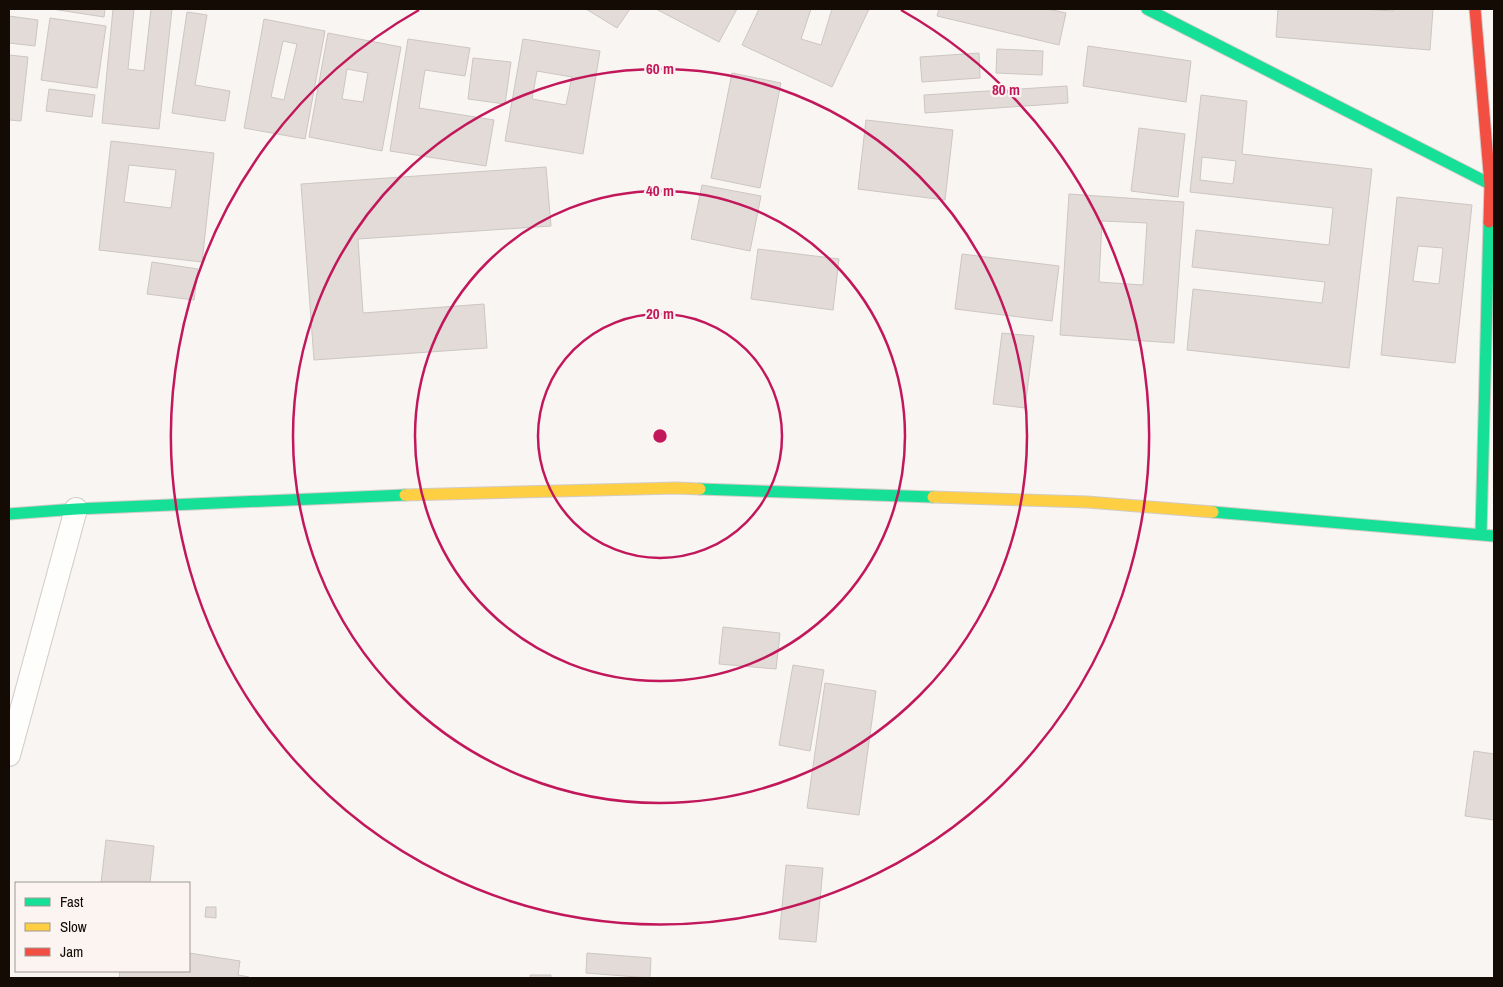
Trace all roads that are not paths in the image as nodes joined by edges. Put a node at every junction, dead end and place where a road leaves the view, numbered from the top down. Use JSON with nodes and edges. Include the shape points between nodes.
{"nodes":[{"id":1,"x":1148,"y":9,"type":"edge"},
{"id":2,"x":1475,"y":9,"type":"edge"},
{"id":3,"x":1490,"y":184,"type":"junction"},
{"id":4,"x":76,"y":509,"type":"junction"},
{"id":5,"x":9,"y":514,"type":"edge"},
{"id":6,"x":1481,"y":534,"type":"junction"},
{"id":7,"x":1494,"y":536,"type":"edge"},
{"id":8,"x":9,"y":755,"type":"edge"}],
"edges":[{"from":1,"to":3,"type":"main road"},
{"from":2,"to":3,"type":"main road"},
{"from":3,"to":6,"type":"main road"},
{"from":4,"to":5,"type":"main road"},
{"from":4,"to":6,"type":"main road","via":[[370,496],[676,488],[1087,502]]},
{"from":4,"to":8,"type":"lane"},
{"from":6,"to":7,"type":"main road"}]}
